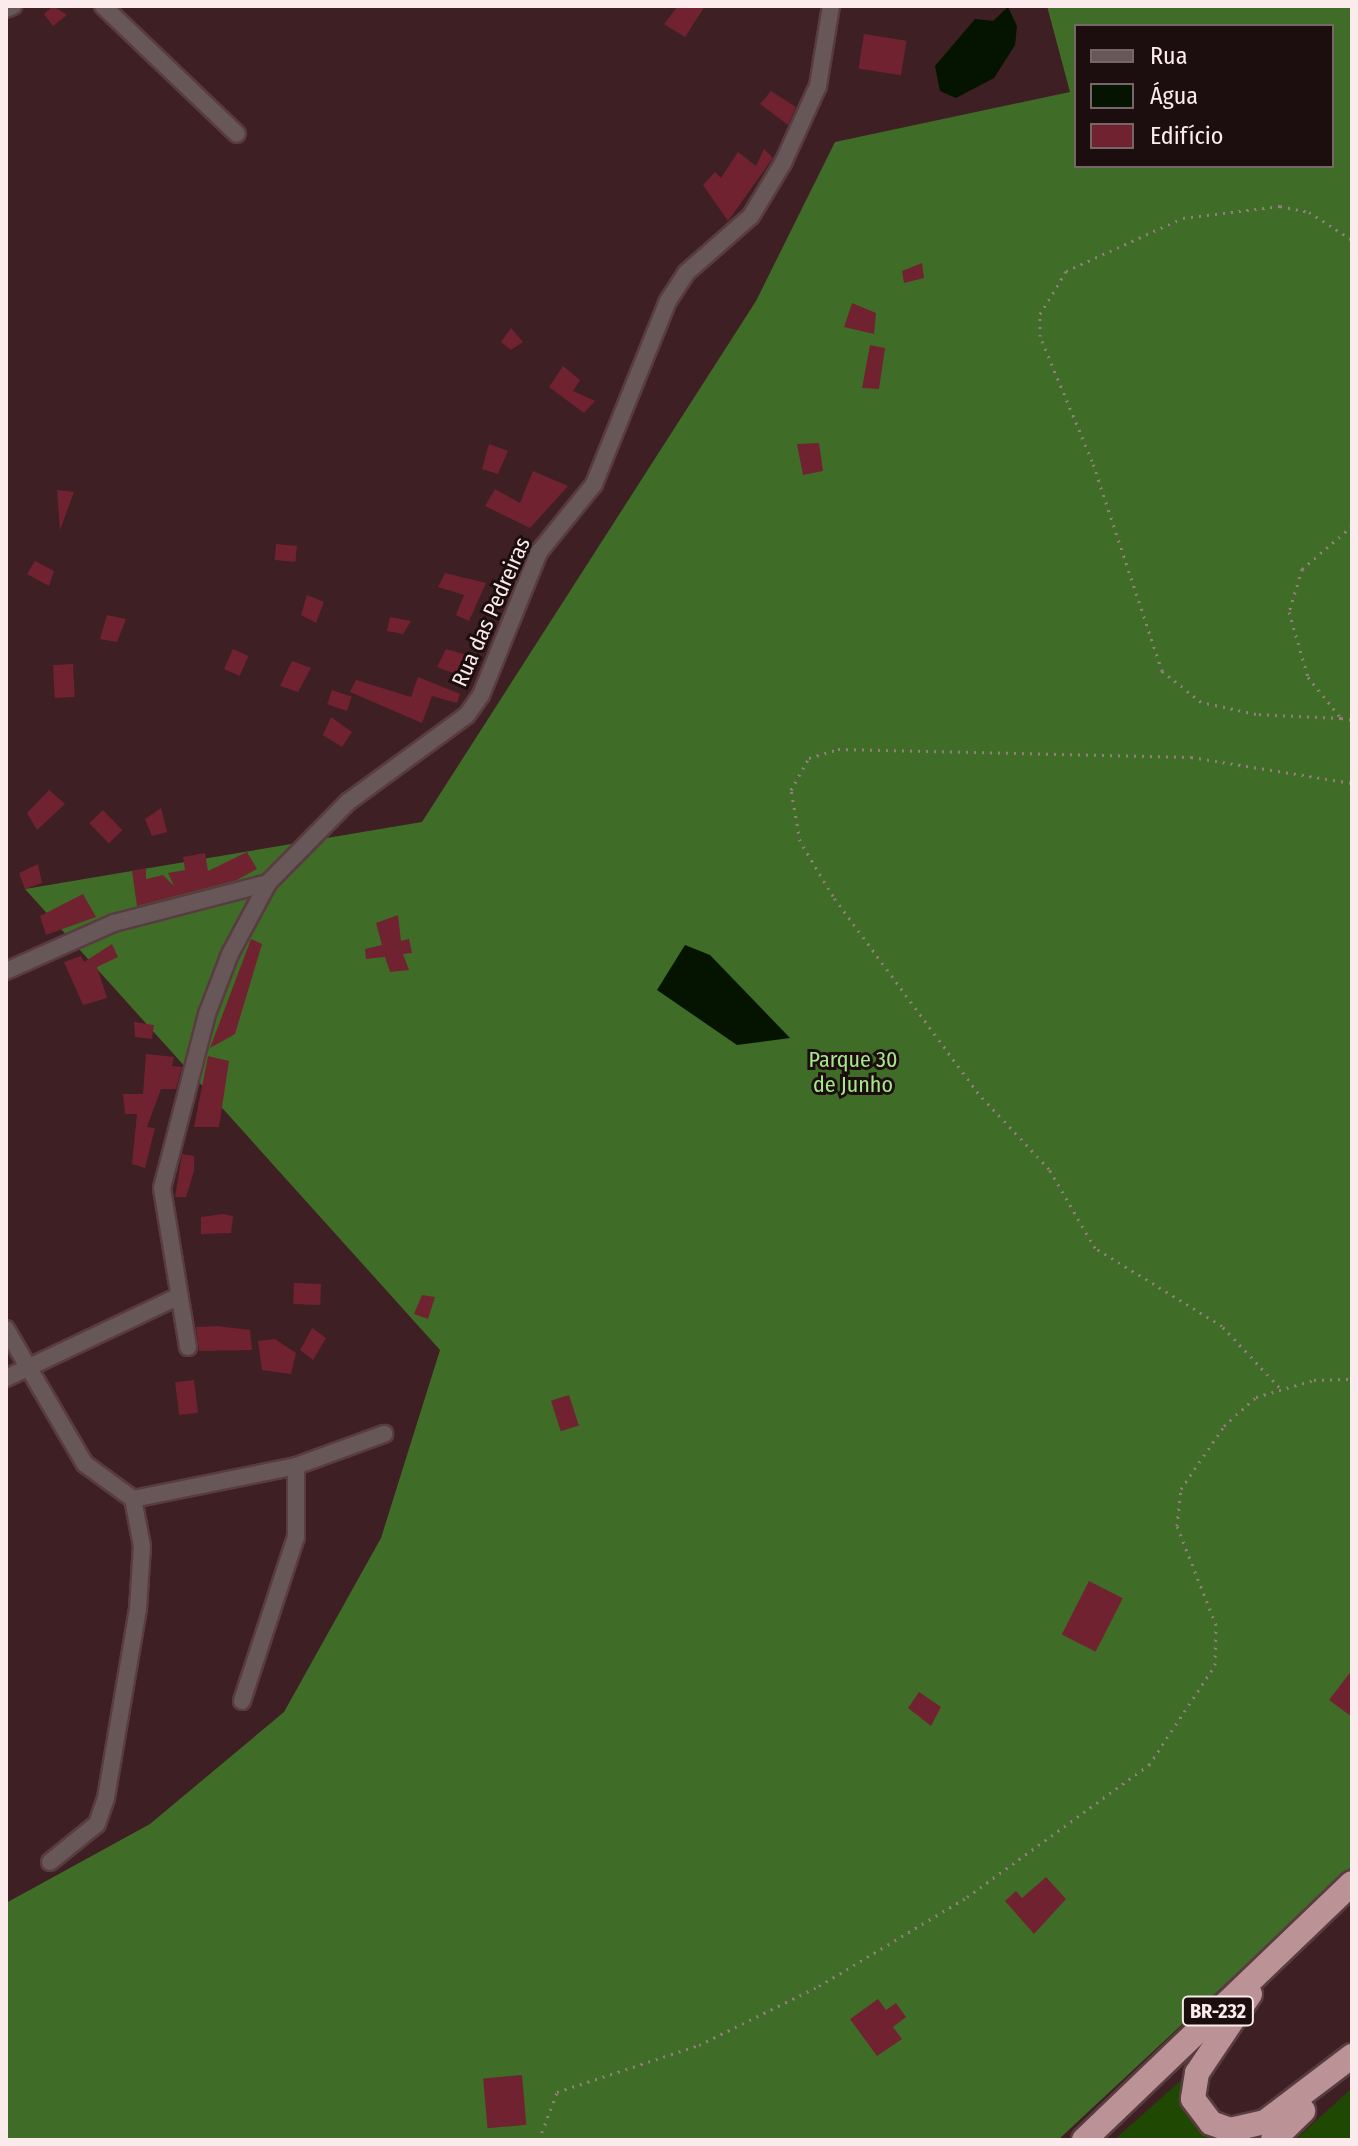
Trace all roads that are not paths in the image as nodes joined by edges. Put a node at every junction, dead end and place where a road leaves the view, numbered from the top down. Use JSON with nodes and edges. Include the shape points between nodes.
{"nodes":[{"id":1,"x":13,"y":6,"type":"edge"},
{"id":2,"x":103,"y":6,"type":"edge"},
{"id":3,"x":831,"y":6,"type":"edge"},
{"id":4,"x":6,"y":9,"type":"edge"},
{"id":5,"x":237,"y":134,"type":"dead end"},
{"id":6,"x":268,"y":883,"type":"junction"},
{"id":7,"x":6,"y":971,"type":"edge"},
{"id":8,"x":177,"y":1297,"type":"junction"},
{"id":9,"x":6,"y":1329,"type":"edge"},
{"id":10,"x":188,"y":1347,"type":"dead end"},
{"id":11,"x":28,"y":1364,"type":"junction"},
{"id":12,"x":6,"y":1378,"type":"edge"},
{"id":13,"x":384,"y":1434,"type":"dead end"},
{"id":14,"x":296,"y":1466,"type":"junction"},
{"id":15,"x":133,"y":1499,"type":"junction"},
{"id":16,"x":242,"y":1701,"type":"dead end"},
{"id":17,"x":50,"y":1862,"type":"dead end"},
{"id":18,"x":1352,"y":1883,"type":"edge"},
{"id":19,"x":1278,"y":1952,"type":"junction"},
{"id":20,"x":1352,"y":2059,"type":"edge"},
{"id":21,"x":1084,"y":2140,"type":"edge"},
{"id":22,"x":1273,"y":2140,"type":"edge"}],
"edges":[{"from":1,"to":4,"type":"street"},
{"from":2,"to":5,"type":"street"},
{"from":3,"to":6,"type":"street","name":"Rua das Pedreiras","via":[[818,86],[783,163],[751,216],[686,273],[668,301],[594,484],[539,552],[481,695],[456,724],[348,802]]},
{"from":6,"to":7,"type":"street","via":[[114,923]]},
{"from":6,"to":8,"type":"street","name":"Rua das Pedreiras","via":[[217,984],[165,1170],[164,1227]]},
{"from":8,"to":10,"type":"street","name":"Rua das Pedreiras"},
{"from":8,"to":11,"type":"street"},
{"from":9,"to":11,"type":"street"},
{"from":11,"to":12,"type":"street"},
{"from":11,"to":15,"type":"street","via":[[85,1464]]},
{"from":13,"to":14,"type":"street"},
{"from":14,"to":15,"type":"street"},
{"from":14,"to":16,"type":"street","via":[[293,1547]]},
{"from":15,"to":17,"type":"street","via":[[142,1546],[138,1609],[106,1798],[97,1824]]},
{"from":18,"to":19,"type":"highway","number":"BR-232"},
{"from":19,"to":20,"type":"highway","via":[[1200,2067],[1196,2107],[1230,2130],[1251,2127]]},
{"from":19,"to":21,"type":"highway","number":"BR-232"},
{"from":20,"to":22,"type":"highway"}]}
